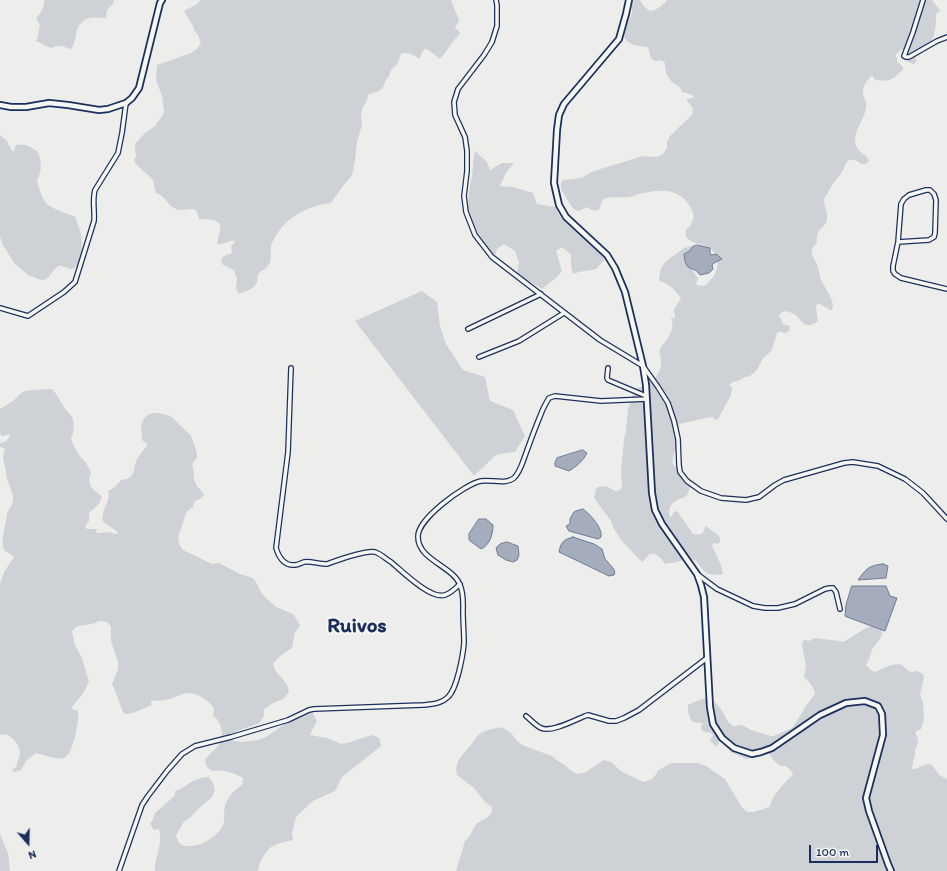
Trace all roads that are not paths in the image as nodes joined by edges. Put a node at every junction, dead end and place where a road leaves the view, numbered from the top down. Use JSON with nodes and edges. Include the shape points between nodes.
{"nodes":[{"id":1,"x":162,"y":0,"type":"edge"},
{"id":2,"x":496,"y":0,"type":"edge"},
{"id":3,"x":629,"y":0,"type":"edge"},
{"id":4,"x":923,"y":0,"type":"edge"},
{"id":5,"x":947,"y":37,"type":"edge"},
{"id":6,"x":126,"y":103,"type":"junction"},
{"id":7,"x":0,"y":105,"type":"edge"},
{"id":8,"x":898,"y":242,"type":"junction"},
{"id":9,"x":947,"y":289,"type":"edge"},
{"id":10,"x":540,"y":294,"type":"junction"},
{"id":11,"x":0,"y":308,"type":"edge"},
{"id":12,"x":564,"y":312,"type":"junction"},
{"id":13,"x":468,"y":329,"type":"dead end"},
{"id":14,"x":480,"y":357,"type":"dead end"},
{"id":15,"x":643,"y":366,"type":"junction"},
{"id":16,"x":291,"y":368,"type":"dead end"},
{"id":17,"x":608,"y":368,"type":"dead end"},
{"id":18,"x":646,"y":398,"type":"junction"},
{"id":19,"x":947,"y":519,"type":"edge"},
{"id":20,"x":697,"y":574,"type":"junction"},
{"id":21,"x":460,"y":584,"type":"junction"},
{"id":22,"x":840,"y":608,"type":"dead end"},
{"id":23,"x":707,"y":658,"type":"junction"},
{"id":24,"x":526,"y":716,"type":"dead end"},
{"id":25,"x":119,"y":871,"type":"edge"},
{"id":26,"x":891,"y":871,"type":"edge"}],
"edges":[{"from":1,"to":6,"type":"street","via":[[139,88]]},
{"from":2,"to":10,"type":"street","via":[[497,26],[492,42],[458,89],[454,102],[455,115],[466,137],[468,151],[464,196],[466,212],[475,235],[492,257]]},
{"from":3,"to":15,"type":"street","via":[[620,39],[564,104],[559,115],[554,183],[559,205],[566,217],[607,255],[615,268],[625,292]]},
{"from":4,"to":5,"type":"street","via":[[904,56],[909,57],[936,40]]},
{"from":6,"to":7,"type":"street","via":[[108,110],[49,103],[26,107]]},
{"from":6,"to":11,"type":"street","via":[[118,153],[93,196],[94,221],[75,282],[28,316]]},
{"from":8,"to":8,"type":"street","via":[[929,240],[934,237],[936,200],[930,190],[909,195],[904,199],[901,204]]},
{"from":8,"to":9,"type":"street","via":[[893,266],[895,274],[901,278]]},
{"from":10,"to":12,"type":"street"},
{"from":10,"to":13,"type":"street"},
{"from":12,"to":14,"type":"street","via":[[519,341]]},
{"from":12,"to":15,"type":"street","via":[[600,340]]},
{"from":15,"to":18,"type":"street"},
{"from":15,"to":19,"type":"street","via":[[668,403],[674,420],[680,472],[701,491],[721,498],[746,500],[759,497],[784,480],[853,462],[878,466],[905,479],[923,493]]},
{"from":16,"to":21,"type":"street","via":[[288,452],[276,548],[282,562],[295,565],[305,562],[327,564],[375,552],[385,557],[426,591],[436,595],[451,593]]},
{"from":17,"to":18,"type":"street","via":[[608,380]]},
{"from":18,"to":20,"type":"street","via":[[655,510]]},
{"from":18,"to":21,"type":"street","via":[[601,401],[555,396],[549,398],[519,470],[513,478],[472,484],[430,514],[420,526],[420,546]]},
{"from":20,"to":22,"type":"street","via":[[717,589],[753,606],[778,608],[795,604],[825,589],[833,588]]},
{"from":20,"to":23,"type":"street","via":[[704,597]]},
{"from":21,"to":25,"type":"street","via":[[464,643],[457,680],[449,697],[440,703],[423,705],[314,709],[288,720],[195,746],[182,754],[142,805]]},
{"from":23,"to":24,"type":"street","via":[[639,710],[616,721],[588,715],[557,727],[544,729]]},
{"from":23,"to":26,"type":"street","via":[[713,724],[722,738],[734,748],[752,754],[772,748],[820,715],[846,703],[865,701],[878,706],[882,714],[883,735],[866,798]]}]}
